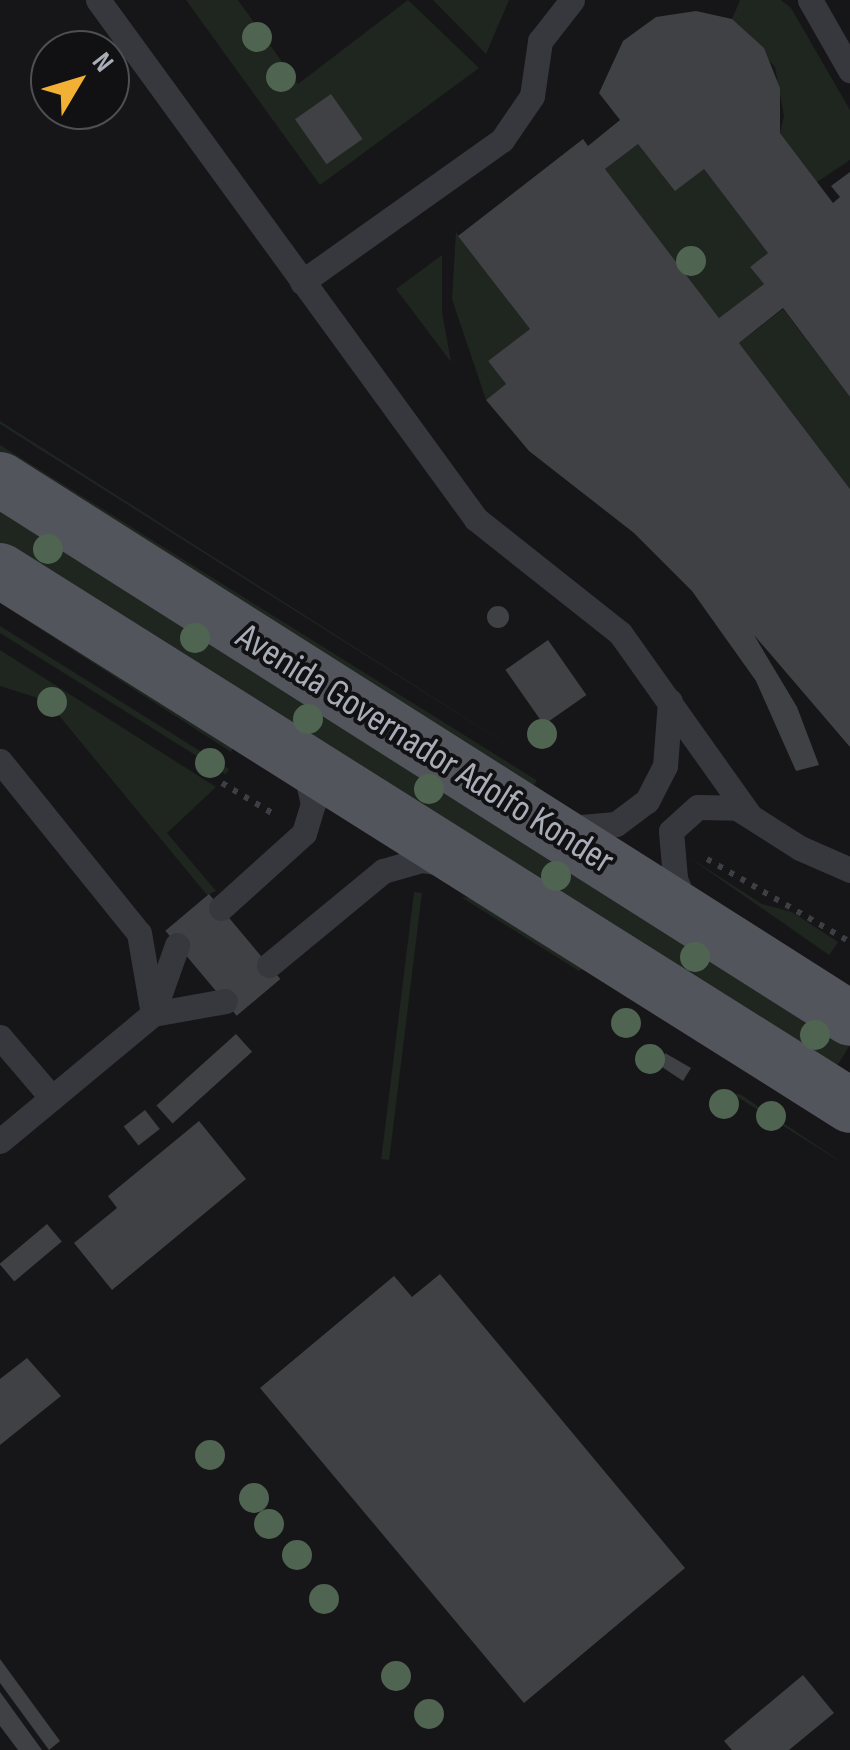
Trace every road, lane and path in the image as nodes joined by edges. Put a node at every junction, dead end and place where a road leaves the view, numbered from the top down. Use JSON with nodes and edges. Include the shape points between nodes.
{"nodes":[{"id":1,"x":98,"y":0,"type":"edge"},
{"id":2,"x":572,"y":0,"type":"edge"},
{"id":3,"x":810,"y":0,"type":"edge"},
{"id":4,"x":850,"y":70,"type":"edge"},
{"id":5,"x":302,"y":282,"type":"junction"},
{"id":6,"x":0,"y":479,"type":"edge"},
{"id":7,"x":0,"y":570,"type":"edge"},
{"id":8,"x":670,"y":701,"type":"junction"},
{"id":9,"x":291,"y":755,"type":"junction"},
{"id":10,"x":0,"y":761,"type":"edge"},
{"id":11,"x":750,"y":816,"type":"junction"},
{"id":12,"x":542,"y":823,"type":"junction"},
{"id":13,"x":699,"y":855,"type":"dead end"},
{"id":14,"x":850,"y":870,"type":"edge"},
{"id":15,"x":487,"y":880,"type":"junction"},
{"id":16,"x":221,"y":908,"type":"dead end"},
{"id":17,"x":689,"y":916,"type":"junction"},
{"id":18,"x":850,"y":942,"type":"edge"},
{"id":19,"x":177,"y":945,"type":"dead end"},
{"id":20,"x":269,"y":965,"type":"dead end"},
{"id":21,"x":225,"y":1001,"type":"dead end"},
{"id":22,"x":153,"y":1014,"type":"junction"},
{"id":23,"x":850,"y":1018,"type":"edge"},
{"id":24,"x":0,"y":1037,"type":"edge"},
{"id":25,"x":52,"y":1098,"type":"junction"},
{"id":26,"x":850,"y":1105,"type":"edge"},
{"id":27,"x":0,"y":1140,"type":"edge"}],
"edges":[{"from":1,"to":5,"type":"lane"},
{"from":2,"to":5,"type":"lane","via":[[540,41],[532,96],[502,140]]},
{"from":3,"to":4,"type":"lane"},
{"from":5,"to":8,"type":"lane","via":[[476,519],[596,608]]},
{"from":6,"to":12,"type":"main road","name":"Avenida Governador Adolfo Konder"},
{"from":7,"to":9,"type":"main road","name":"Avenida Governador Adolfo Konder"},
{"from":8,"to":11,"type":"lane"},
{"from":8,"to":12,"type":"lane","via":[[665,766],[647,801],[616,824],[592,829]]},
{"from":9,"to":15,"type":"main road","name":"Avenida Governador Adolfo Konder"},
{"from":9,"to":16,"type":"lane","via":[[313,789],[310,824]]},
{"from":10,"to":22,"type":"lane","via":[[139,933]]},
{"from":11,"to":14,"type":"lane"},
{"from":11,"to":17,"type":"lane","via":[[710,804],[676,822],[670,841],[675,878]]},
{"from":12,"to":17,"type":"main road","name":"Avenida Governador Adolfo Konder"},
{"from":13,"to":18,"type":"path"},
{"from":15,"to":20,"type":"lane","via":[[440,862],[395,866]]},
{"from":15,"to":26,"type":"main road","name":"Avenida Governador Adolfo Konder"},
{"from":17,"to":23,"type":"main road","name":"Avenida Governador Adolfo Konder"},
{"from":19,"to":22,"type":"lane"},
{"from":21,"to":22,"type":"lane"},
{"from":22,"to":25,"type":"lane"},
{"from":24,"to":25,"type":"lane"},
{"from":25,"to":27,"type":"lane"}]}
